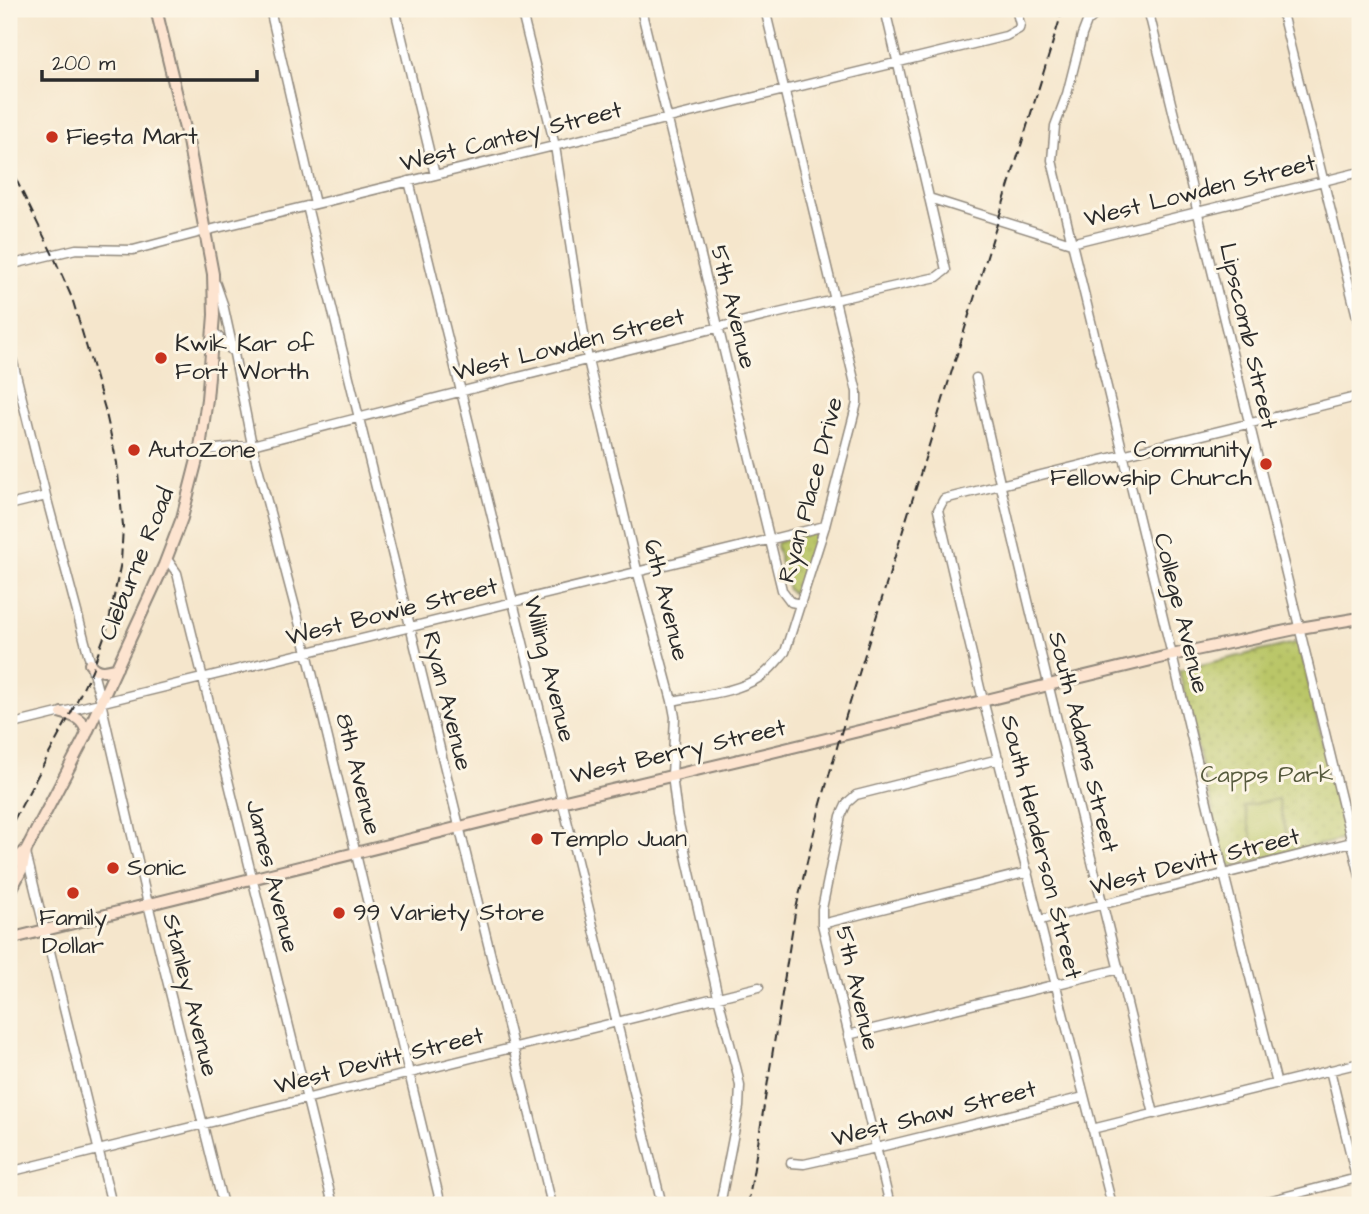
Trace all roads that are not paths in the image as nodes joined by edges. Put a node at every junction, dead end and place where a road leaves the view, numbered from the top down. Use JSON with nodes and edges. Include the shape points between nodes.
{"nodes":[{"id":1,"x":156,"y":9,"type":"edge"},
{"id":2,"x":270,"y":9,"type":"edge"},
{"id":3,"x":395,"y":9,"type":"edge"},
{"id":4,"x":521,"y":9,"type":"edge"},
{"id":5,"x":641,"y":9,"type":"edge"},
{"id":6,"x":765,"y":9,"type":"edge"},
{"id":7,"x":885,"y":9,"type":"edge"},
{"id":8,"x":1016,"y":9,"type":"edge"},
{"id":9,"x":1117,"y":9,"type":"edge"},
{"id":10,"x":1148,"y":9,"type":"edge"},
{"id":11,"x":1281,"y":9,"type":"edge"},
{"id":12,"x":897,"y":62,"type":"junction"},
{"id":13,"x":785,"y":90,"type":"junction"},
{"id":14,"x":668,"y":118,"type":"junction"},
{"id":15,"x":555,"y":146,"type":"junction"},
{"id":16,"x":1360,"y":172,"type":"edge"},
{"id":17,"x":435,"y":175,"type":"junction"},
{"id":18,"x":410,"y":181,"type":"junction"},
{"id":19,"x":1323,"y":181,"type":"junction"},
{"id":20,"x":929,"y":198,"type":"junction"},
{"id":21,"x":311,"y":205,"type":"junction"},
{"id":22,"x":1198,"y":212,"type":"junction"},
{"id":23,"x":206,"y":231,"type":"junction"},
{"id":24,"x":1071,"y":243,"type":"junction"},
{"id":25,"x":9,"y":265,"type":"edge"},
{"id":26,"x":213,"y":274,"type":"junction"},
{"id":27,"x":835,"y":299,"type":"junction"},
{"id":28,"x":718,"y":327,"type":"junction"},
{"id":29,"x":1360,"y":329,"type":"edge"},
{"id":30,"x":212,"y":330,"type":"junction"},
{"id":31,"x":9,"y":346,"type":"edge"},
{"id":32,"x":234,"y":354,"type":"junction"},
{"id":33,"x":588,"y":360,"type":"junction"},
{"id":34,"x":976,"y":378,"type":"dead end"},
{"id":35,"x":461,"y":392,"type":"junction"},
{"id":36,"x":1360,"y":396,"type":"edge"},
{"id":37,"x":358,"y":418,"type":"junction"},
{"id":38,"x":1249,"y":424,"type":"junction"},
{"id":39,"x":252,"y":445,"type":"junction"},
{"id":40,"x":200,"y":448,"type":"junction"},
{"id":41,"x":1124,"y":455,"type":"junction"},
{"id":42,"x":1000,"y":485,"type":"junction"},
{"id":43,"x":46,"y":496,"type":"junction"},
{"id":44,"x":9,"y":505,"type":"edge"},
{"id":45,"x":825,"y":526,"type":"junction"},
{"id":46,"x":770,"y":538,"type":"junction"},
{"id":47,"x":167,"y":559,"type":"junction"},
{"id":48,"x":637,"y":570,"type":"junction"},
{"id":49,"x":512,"y":602,"type":"junction"},
{"id":50,"x":801,"y":604,"type":"junction"},
{"id":51,"x":1360,"y":618,"type":"edge"},
{"id":52,"x":410,"y":628,"type":"junction"},
{"id":53,"x":1300,"y":628,"type":"junction"},
{"id":54,"x":307,"y":652,"type":"junction"},
{"id":55,"x":1172,"y":655,"type":"junction"},
{"id":56,"x":90,"y":664,"type":"junction"},
{"id":57,"x":117,"y":668,"type":"junction"},
{"id":58,"x":203,"y":677,"type":"junction"},
{"id":59,"x":1048,"y":684,"type":"junction"},
{"id":60,"x":984,"y":700,"type":"junction"},
{"id":61,"x":672,"y":701,"type":"junction"},
{"id":62,"x":101,"y":702,"type":"junction"},
{"id":63,"x":62,"y":713,"type":"junction"},
{"id":64,"x":9,"y":725,"type":"edge"},
{"id":65,"x":87,"y":733,"type":"junction"},
{"id":66,"x":999,"y":759,"type":"junction"},
{"id":67,"x":672,"y":775,"type":"junction"},
{"id":68,"x":561,"y":802,"type":"junction"},
{"id":69,"x":458,"y":827,"type":"junction"},
{"id":70,"x":1356,"y":841,"type":"edge"},
{"id":71,"x":26,"y":850,"type":"junction"},
{"id":72,"x":356,"y":853,"type":"junction"},
{"id":73,"x":9,"y":870,"type":"edge"},
{"id":74,"x":1027,"y":873,"type":"junction"},
{"id":75,"x":1224,"y":874,"type":"junction"},
{"id":76,"x":1360,"y":876,"type":"edge"},
{"id":77,"x":253,"y":878,"type":"junction"},
{"id":78,"x":9,"y":894,"type":"edge"},
{"id":79,"x":148,"y":904,"type":"junction"},
{"id":80,"x":1103,"y":905,"type":"junction"},
{"id":81,"x":1040,"y":920,"type":"junction"},
{"id":82,"x":822,"y":924,"type":"junction"},
{"id":83,"x":44,"y":930,"type":"junction"},
{"id":84,"x":9,"y":939,"type":"edge"},
{"id":85,"x":1119,"y":969,"type":"junction"},
{"id":86,"x":1056,"y":984,"type":"junction"},
{"id":87,"x":759,"y":987,"type":"dead end"},
{"id":88,"x":718,"y":997,"type":"junction"},
{"id":89,"x":618,"y":1021,"type":"junction"},
{"id":90,"x":848,"y":1035,"type":"junction"},
{"id":91,"x":513,"y":1048,"type":"junction"},
{"id":92,"x":1360,"y":1063,"type":"edge"},
{"id":93,"x":1330,"y":1070,"type":"junction"},
{"id":94,"x":409,"y":1073,"type":"junction"},
{"id":95,"x":1277,"y":1084,"type":"junction"},
{"id":96,"x":1084,"y":1097,"type":"junction"},
{"id":97,"x":306,"y":1098,"type":"junction"},
{"id":98,"x":1154,"y":1114,"type":"junction"},
{"id":99,"x":202,"y":1124,"type":"junction"},
{"id":100,"x":1093,"y":1129,"type":"junction"},
{"id":101,"x":876,"y":1148,"type":"junction"},
{"id":102,"x":99,"y":1150,"type":"junction"},
{"id":103,"x":791,"y":1163,"type":"dead end"},
{"id":104,"x":9,"y":1172,"type":"edge"},
{"id":105,"x":1357,"y":1178,"type":"junction"},
{"id":106,"x":1360,"y":1193,"type":"edge"},
{"id":107,"x":721,"y":1204,"type":"edge"},
{"id":108,"x":112,"y":1205,"type":"edge"},
{"id":109,"x":223,"y":1205,"type":"edge"},
{"id":110,"x":333,"y":1205,"type":"edge"},
{"id":111,"x":441,"y":1205,"type":"edge"},
{"id":112,"x":552,"y":1205,"type":"edge"},
{"id":113,"x":662,"y":1205,"type":"edge"},
{"id":114,"x":890,"y":1205,"type":"edge"},
{"id":115,"x":1112,"y":1205,"type":"edge"},
{"id":116,"x":1253,"y":1205,"type":"edge"}],
"edges":[{"from":1,"to":23,"type":"main road","name":"8th Avenue"},
{"from":2,"to":21,"type":"street","name":"Ryan Avenue"},
{"from":3,"to":17,"type":"street"},
{"from":4,"to":15,"type":"street","name":"6th Avenue"},
{"from":5,"to":14,"type":"street","name":"5th Avenue"},
{"from":6,"to":13,"type":"street","name":"Ryan Place Drive"},
{"from":7,"to":12,"type":"street"},
{"from":8,"to":12,"type":"street","name":"West Cantey Street","via":[[1019,29],[1006,36]]},
{"from":9,"to":24,"type":"street","name":"College Avenue","via":[[1097,13],[1087,22],[1055,126],[1054,169]]},
{"from":10,"to":22,"type":"street","name":"Lipscomb Street"},
{"from":11,"to":19,"type":"street"},
{"from":12,"to":13,"type":"street","name":"West Cantey Street"},
{"from":12,"to":20,"type":"street"},
{"from":13,"to":14,"type":"street","name":"West Cantey Street"},
{"from":13,"to":27,"type":"street","name":"Ryan Place Drive"},
{"from":14,"to":15,"type":"street","name":"West Cantey Street"},
{"from":14,"to":28,"type":"street","name":"5th Avenue"},
{"from":15,"to":17,"type":"street","name":"West Cantey Street"},
{"from":15,"to":33,"type":"street","name":"6th Avenue"},
{"from":16,"to":19,"type":"street","name":"West Lowden Street"},
{"from":17,"to":18,"type":"street","name":"West Cantey Street"},
{"from":18,"to":21,"type":"street","name":"West Cantey Street"},
{"from":18,"to":35,"type":"street","name":"Willing Avenue"},
{"from":19,"to":22,"type":"street","name":"West Lowden Street"},
{"from":19,"to":29,"type":"street"},
{"from":20,"to":24,"type":"street","name":"West Lowden Street"},
{"from":20,"to":27,"type":"street","name":"West Lowden Street","via":[[946,270],[937,277]]},
{"from":21,"to":23,"type":"street","name":"West Cantey Street"},
{"from":21,"to":37,"type":"street","name":"Ryan Avenue"},
{"from":22,"to":24,"type":"street","name":"West Lowden Street"},
{"from":22,"to":38,"type":"street","name":"Lipscomb Street"},
{"from":23,"to":25,"type":"street","name":"West Cantey Street","via":[[133,250],[76,249]]},
{"from":23,"to":26,"type":"main road","name":"8th Avenue"},
{"from":24,"to":41,"type":"street","name":"College Avenue"},
{"from":26,"to":30,"type":"main road","name":"Cleburne Road"},
{"from":26,"to":32,"type":"street","name":"8th Avenue"},
{"from":27,"to":28,"type":"street","name":"West Lowden Street"},
{"from":27,"to":45,"type":"street","name":"Ryan Place Drive","via":[[857,402]]},
{"from":28,"to":33,"type":"street","name":"West Lowden Street"},
{"from":28,"to":46,"type":"street","name":"5th Avenue"},
{"from":30,"to":32,"type":"street"},
{"from":30,"to":40,"type":"main road","name":"Cleburne Road"},
{"from":31,"to":43,"type":"street","name":"Stanley Avenue"},
{"from":32,"to":39,"type":"street","name":"8th Avenue"},
{"from":33,"to":35,"type":"street","name":"West Lowden Street"},
{"from":33,"to":48,"type":"street","name":"6th Avenue"},
{"from":34,"to":42,"type":"street","name":"South Adams Street"},
{"from":35,"to":37,"type":"street","name":"West Lowden Street"},
{"from":35,"to":49,"type":"street","name":"Willing Avenue"},
{"from":36,"to":38,"type":"street"},
{"from":37,"to":39,"type":"street","name":"West Lowden Street"},
{"from":37,"to":52,"type":"street","name":"Ryan Avenue"},
{"from":38,"to":41,"type":"street"},
{"from":38,"to":53,"type":"street","name":"Lipscomb Street"},
{"from":39,"to":40,"type":"street","name":"West Lowden Street"},
{"from":39,"to":54,"type":"street","name":"8th Avenue"},
{"from":40,"to":47,"type":"main road","name":"Cleburne Road"},
{"from":41,"to":42,"type":"street"},
{"from":41,"to":55,"type":"street","name":"College Avenue"},
{"from":42,"to":59,"type":"street","name":"South Adams Street"},
{"from":42,"to":60,"type":"street","name":"South Henderson Street","via":[[944,499],[938,510]]},
{"from":43,"to":44,"type":"street"},
{"from":43,"to":56,"type":"street","name":"Stanley Avenue"},
{"from":45,"to":46,"type":"street","name":"West Bowie Street"},
{"from":45,"to":50,"type":"street","name":"Ryan Place Drive"},
{"from":46,"to":48,"type":"street","name":"West Bowie Street"},
{"from":46,"to":50,"type":"street","name":"5th Avenue","via":[[782,590],[791,601]]},
{"from":47,"to":57,"type":"main road","name":"Cleburne Road"},
{"from":47,"to":58,"type":"street","name":"James Avenue","via":[[177,573]]},
{"from":48,"to":49,"type":"street","name":"West Bowie Street"},
{"from":48,"to":61,"type":"street","name":"6th Avenue"},
{"from":49,"to":52,"type":"street","name":"West Bowie Street"},
{"from":49,"to":68,"type":"street","name":"Willing Avenue"},
{"from":50,"to":61,"type":"street","name":"Ryan Place Drive","via":[[785,652],[762,676],[729,689]]},
{"from":51,"to":53,"type":"main road","name":"West Berry Street"},
{"from":52,"to":54,"type":"street","name":"West Bowie Street"},
{"from":52,"to":69,"type":"street","name":"Ryan Avenue"},
{"from":53,"to":55,"type":"main road","name":"West Berry Street"},
{"from":53,"to":70,"type":"street","name":"Lipscomb Street"},
{"from":54,"to":58,"type":"street","name":"West Bowie Street"},
{"from":54,"to":72,"type":"street","name":"8th Avenue"},
{"from":55,"to":59,"type":"main road","name":"West Berry Street"},
{"from":55,"to":75,"type":"street","name":"College Avenue"},
{"from":56,"to":57,"type":"main road","via":[[99,671]]},
{"from":56,"to":62,"type":"street","name":"Stanley Avenue"},
{"from":57,"to":62,"type":"main road","name":"Cleburne Road"},
{"from":58,"to":62,"type":"street","name":"West Bowie Street"},
{"from":58,"to":77,"type":"street","name":"James Avenue"},
{"from":59,"to":60,"type":"main road","name":"West Berry Street"},
{"from":59,"to":80,"type":"street","name":"South Adams Street"},
{"from":60,"to":66,"type":"street","name":"South Henderson Street"},
{"from":60,"to":67,"type":"main road","name":"West Berry Street"},
{"from":61,"to":67,"type":"street","name":"6th Avenue"},
{"from":62,"to":63,"type":"street","name":"West Bowie Street"},
{"from":62,"to":65,"type":"main road","name":"Cleburne Road"},
{"from":62,"to":79,"type":"street","name":"Stanley Avenue"},
{"from":63,"to":64,"type":"street","name":"West Bowie Street"},
{"from":63,"to":65,"type":"main road","via":[[79,719]]},
{"from":65,"to":71,"type":"main road","name":"Cleburne Road"},
{"from":66,"to":74,"type":"street","name":"South Henderson Street"},
{"from":66,"to":82,"type":"street","name":"5th Avenue","via":[[856,795],[847,803]]},
{"from":67,"to":68,"type":"main road","name":"West Berry Street"},
{"from":67,"to":88,"type":"street","name":"6th Avenue"},
{"from":68,"to":69,"type":"main road","name":"West Berry Street"},
{"from":68,"to":89,"type":"street","name":"Willing Avenue"},
{"from":69,"to":72,"type":"main road","name":"West Berry Street"},
{"from":69,"to":91,"type":"street","name":"Ryan Avenue"},
{"from":70,"to":75,"type":"street","name":"West Devitt Street"},
{"from":70,"to":76,"type":"street","name":"Lipscomb Street"},
{"from":71,"to":73,"type":"main road","name":"Cleburne Road"},
{"from":71,"to":78,"type":"main road","name":"Cleburne Road"},
{"from":71,"to":83,"type":"street"},
{"from":72,"to":77,"type":"main road","name":"West Berry Street"},
{"from":72,"to":94,"type":"street","name":"8th Avenue"},
{"from":74,"to":81,"type":"street","name":"South Henderson Street"},
{"from":74,"to":82,"type":"street"},
{"from":75,"to":80,"type":"street","name":"West Devitt Street"},
{"from":75,"to":95,"type":"street","name":"College Avenue"},
{"from":77,"to":79,"type":"main road","name":"West Berry Street"},
{"from":77,"to":97,"type":"street","name":"James Avenue"},
{"from":79,"to":83,"type":"main road","name":"West Berry Street"},
{"from":79,"to":99,"type":"street","name":"Stanley Avenue"},
{"from":80,"to":81,"type":"street","name":"West Devitt Street"},
{"from":80,"to":85,"type":"street","name":"South Adams Street"},
{"from":81,"to":86,"type":"street","name":"South Henderson Street"},
{"from":82,"to":90,"type":"street","name":"5th Avenue"},
{"from":83,"to":84,"type":"main road","name":"West Berry Street"},
{"from":83,"to":102,"type":"street"},
{"from":85,"to":86,"type":"street"},
{"from":85,"to":98,"type":"street","name":"South Adams Street"},
{"from":86,"to":90,"type":"street"},
{"from":86,"to":96,"type":"street","name":"South Henderson Street"},
{"from":87,"to":88,"type":"street","name":"West Devitt Street"},
{"from":88,"to":89,"type":"street","name":"West Devitt Street"},
{"from":88,"to":107,"type":"street","name":"6th Avenue","via":[[740,1086]]},
{"from":89,"to":91,"type":"street","name":"West Devitt Street"},
{"from":89,"to":113,"type":"street","name":"Willing Avenue"},
{"from":90,"to":101,"type":"street","name":"5th Avenue"},
{"from":91,"to":94,"type":"street","name":"West Devitt Street"},
{"from":91,"to":112,"type":"street","name":"Ryan Avenue"},
{"from":92,"to":93,"type":"street"},
{"from":93,"to":95,"type":"street"},
{"from":93,"to":105,"type":"street"},
{"from":94,"to":97,"type":"street","name":"West Devitt Street"},
{"from":94,"to":111,"type":"street","name":"8th Avenue"},
{"from":95,"to":98,"type":"street"},
{"from":96,"to":100,"type":"street","name":"South Henderson Street"},
{"from":96,"to":101,"type":"street","name":"West Shaw Street"},
{"from":97,"to":99,"type":"street","name":"West Devitt Street"},
{"from":97,"to":110,"type":"street","name":"James Avenue"},
{"from":98,"to":100,"type":"street"},
{"from":99,"to":102,"type":"street","name":"West Devitt Street"},
{"from":99,"to":109,"type":"street","name":"Stanley Avenue"},
{"from":100,"to":115,"type":"street","name":"South Henderson Street"},
{"from":101,"to":103,"type":"street","name":"West Shaw Street"},
{"from":101,"to":114,"type":"street","name":"5th Avenue"},
{"from":102,"to":104,"type":"street","name":"West Devitt Street"},
{"from":102,"to":108,"type":"street"},
{"from":105,"to":106,"type":"street"},
{"from":105,"to":116,"type":"street"}]}
